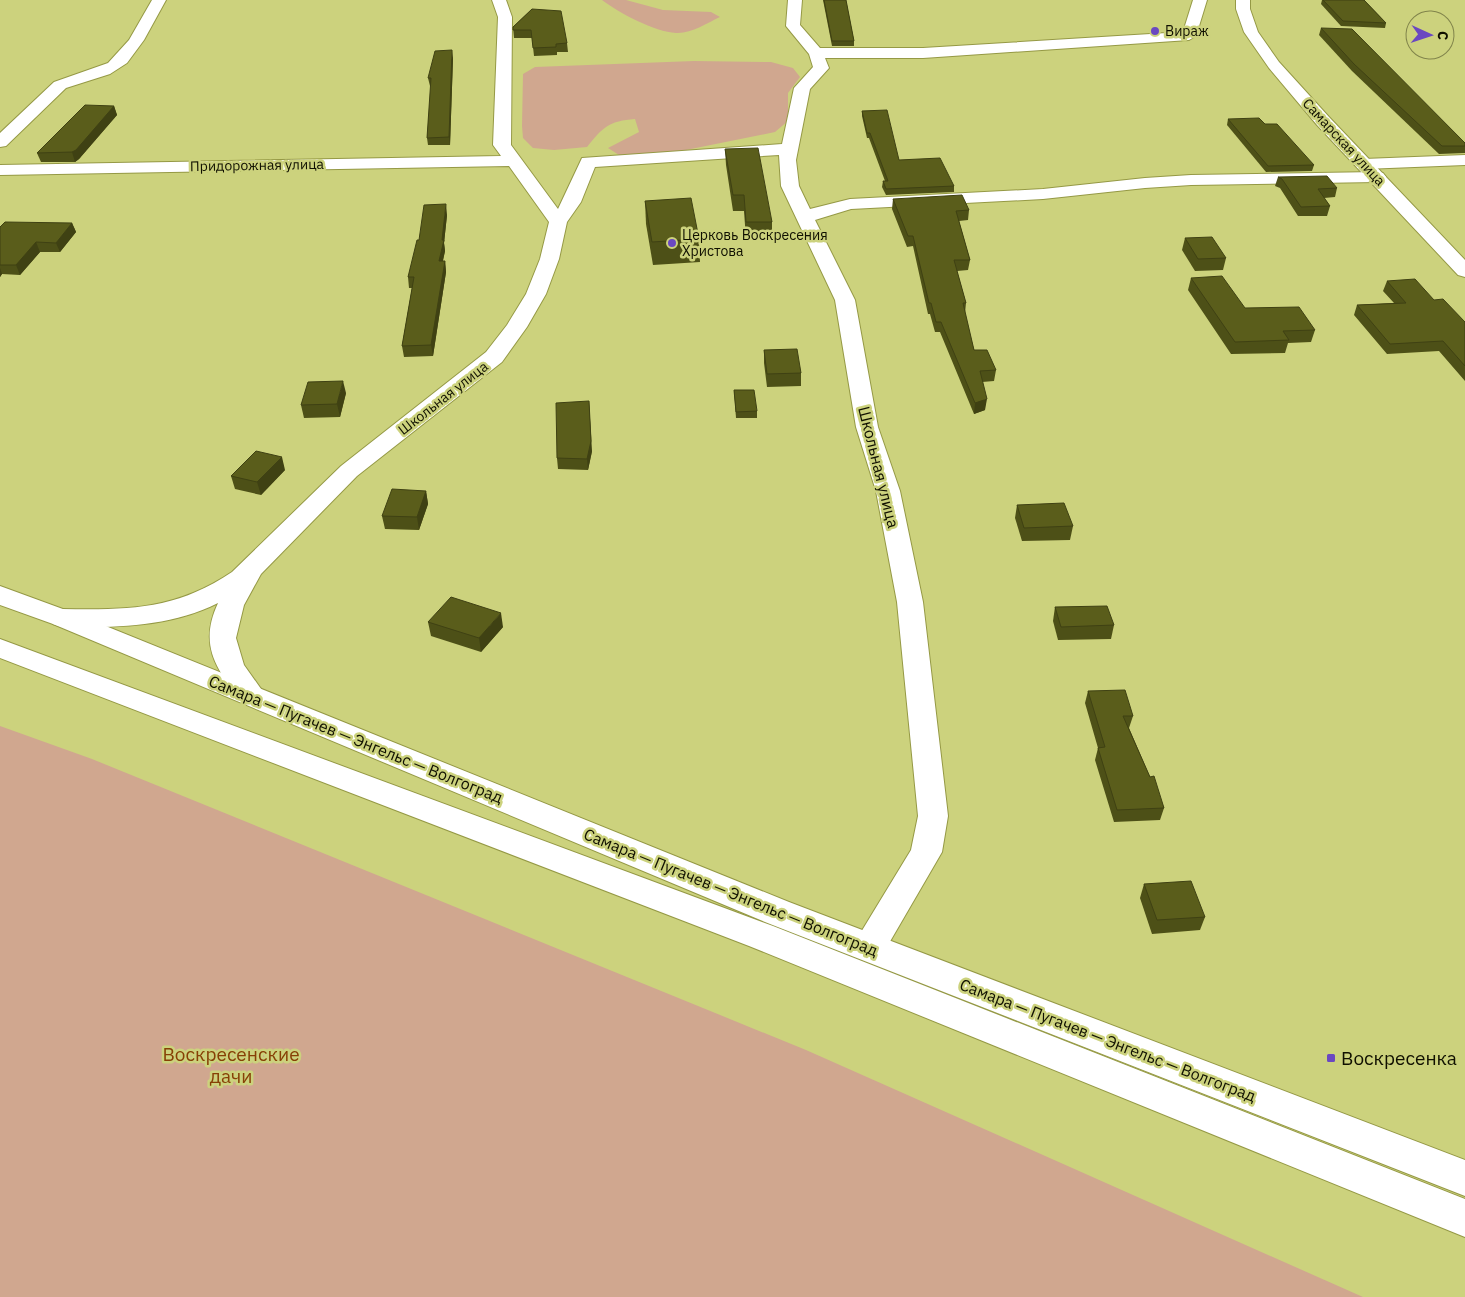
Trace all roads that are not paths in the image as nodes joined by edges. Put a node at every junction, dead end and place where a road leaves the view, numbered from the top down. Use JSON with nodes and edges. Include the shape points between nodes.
{"nodes":[{"id":1,"x":159,"y":0,"type":"edge"},
{"id":2,"x":499,"y":0,"type":"edge"},
{"id":3,"x":795,"y":0,"type":"edge"},
{"id":4,"x":1200,"y":0,"type":"edge"},
{"id":5,"x":1243,"y":0,"type":"edge"},
{"id":6,"x":816,"y":53,"type":"junction"},
{"id":7,"x":0,"y":142,"type":"edge"},
{"id":8,"x":789,"y":149,"type":"junction"},
{"id":9,"x":1465,"y":160,"type":"edge"},
{"id":10,"x":514,"y":161,"type":"junction"},
{"id":11,"x":1364,"y":164,"type":"junction"},
{"id":12,"x":0,"y":170,"type":"edge"},
{"id":13,"x":1377,"y":177,"type":"junction"},
{"id":14,"x":804,"y":217,"type":"junction"},
{"id":15,"x":558,"y":222,"type":"junction"},
{"id":16,"x":1465,"y":271,"type":"edge"},
{"id":17,"x":256,"y":564,"type":"junction"},
{"id":18,"x":0,"y":595,"type":"edge"},
{"id":19,"x":62,"y":618,"type":"junction"},
{"id":20,"x":0,"y":648,"type":"edge"},
{"id":21,"x":252,"y":696,"type":"junction"},
{"id":22,"x":868,"y":947,"type":"junction"},
{"id":23,"x":1465,"y":1178,"type":"edge"},
{"id":24,"x":1465,"y":1218,"type":"edge"}],
"edges":[{"from":1,"to":7,"type":"street","via":[[137,39],[118,62],[106,71],[70,79],[60,85]]},
{"from":2,"to":10,"type":"street","via":[[505,17],[502,145]]},
{"from":3,"to":6,"type":"street","via":[[793,26]]},
{"from":4,"to":6,"type":"street","via":[[1189,36],[923,53]]},
{"from":5,"to":11,"type":"street","name":"Самарская улица","via":[[1251,32],[1274,65]]},
{"from":6,"to":8,"type":"street","name":"Школьная улица","via":[[821,68],[802,88]]},
{"from":8,"to":14,"type":"street","name":"Школьная улица","via":[[790,186]]},
{"from":8,"to":15,"type":"street","via":[[588,162],[572,202]]},
{"from":9,"to":11,"type":"street"},
{"from":10,"to":12,"type":"street","name":"Придорожная улица"},
{"from":10,"to":15,"type":"street"},
{"from":11,"to":13,"type":"street","name":"Самарская улица"},
{"from":13,"to":14,"type":"street","via":[[1145,183],[1043,194],[850,204]]},
{"from":13,"to":16,"type":"street","name":"Самарская улица"},
{"from":14,"to":22,"type":"street","name":"Школьная улица","via":[[845,300],[867,427],[888,491],[910,602],[933,816],[926,852]]},
{"from":15,"to":17,"type":"street","name":"Школьная улица","via":[[555,246],[527,312],[494,358],[347,473]]},
{"from":17,"to":19,"type":"street","name":"Школьная улица","via":[[201,602],[169,612],[127,619]]},
{"from":17,"to":21,"type":"street","via":[[224,620],[222,639],[228,662]]},
{"from":18,"to":19,"type":"street","name":"Самара — Пугачев — Энгельс — Волгоград"},
{"from":19,"to":21,"type":"street","name":"Самара — Пугачев — Энгельс — Волгоград"},
{"from":20,"to":24,"type":"street","name":"Самара — Пугачев — Энгельс — Волгоград","via":[[761,936]]},
{"from":21,"to":22,"type":"street","name":"Самара — Пугачев — Энгельс — Волгоград"},
{"from":22,"to":23,"type":"street","name":"Самара — Пугачев — Энгельс — Волгоград"}]}
